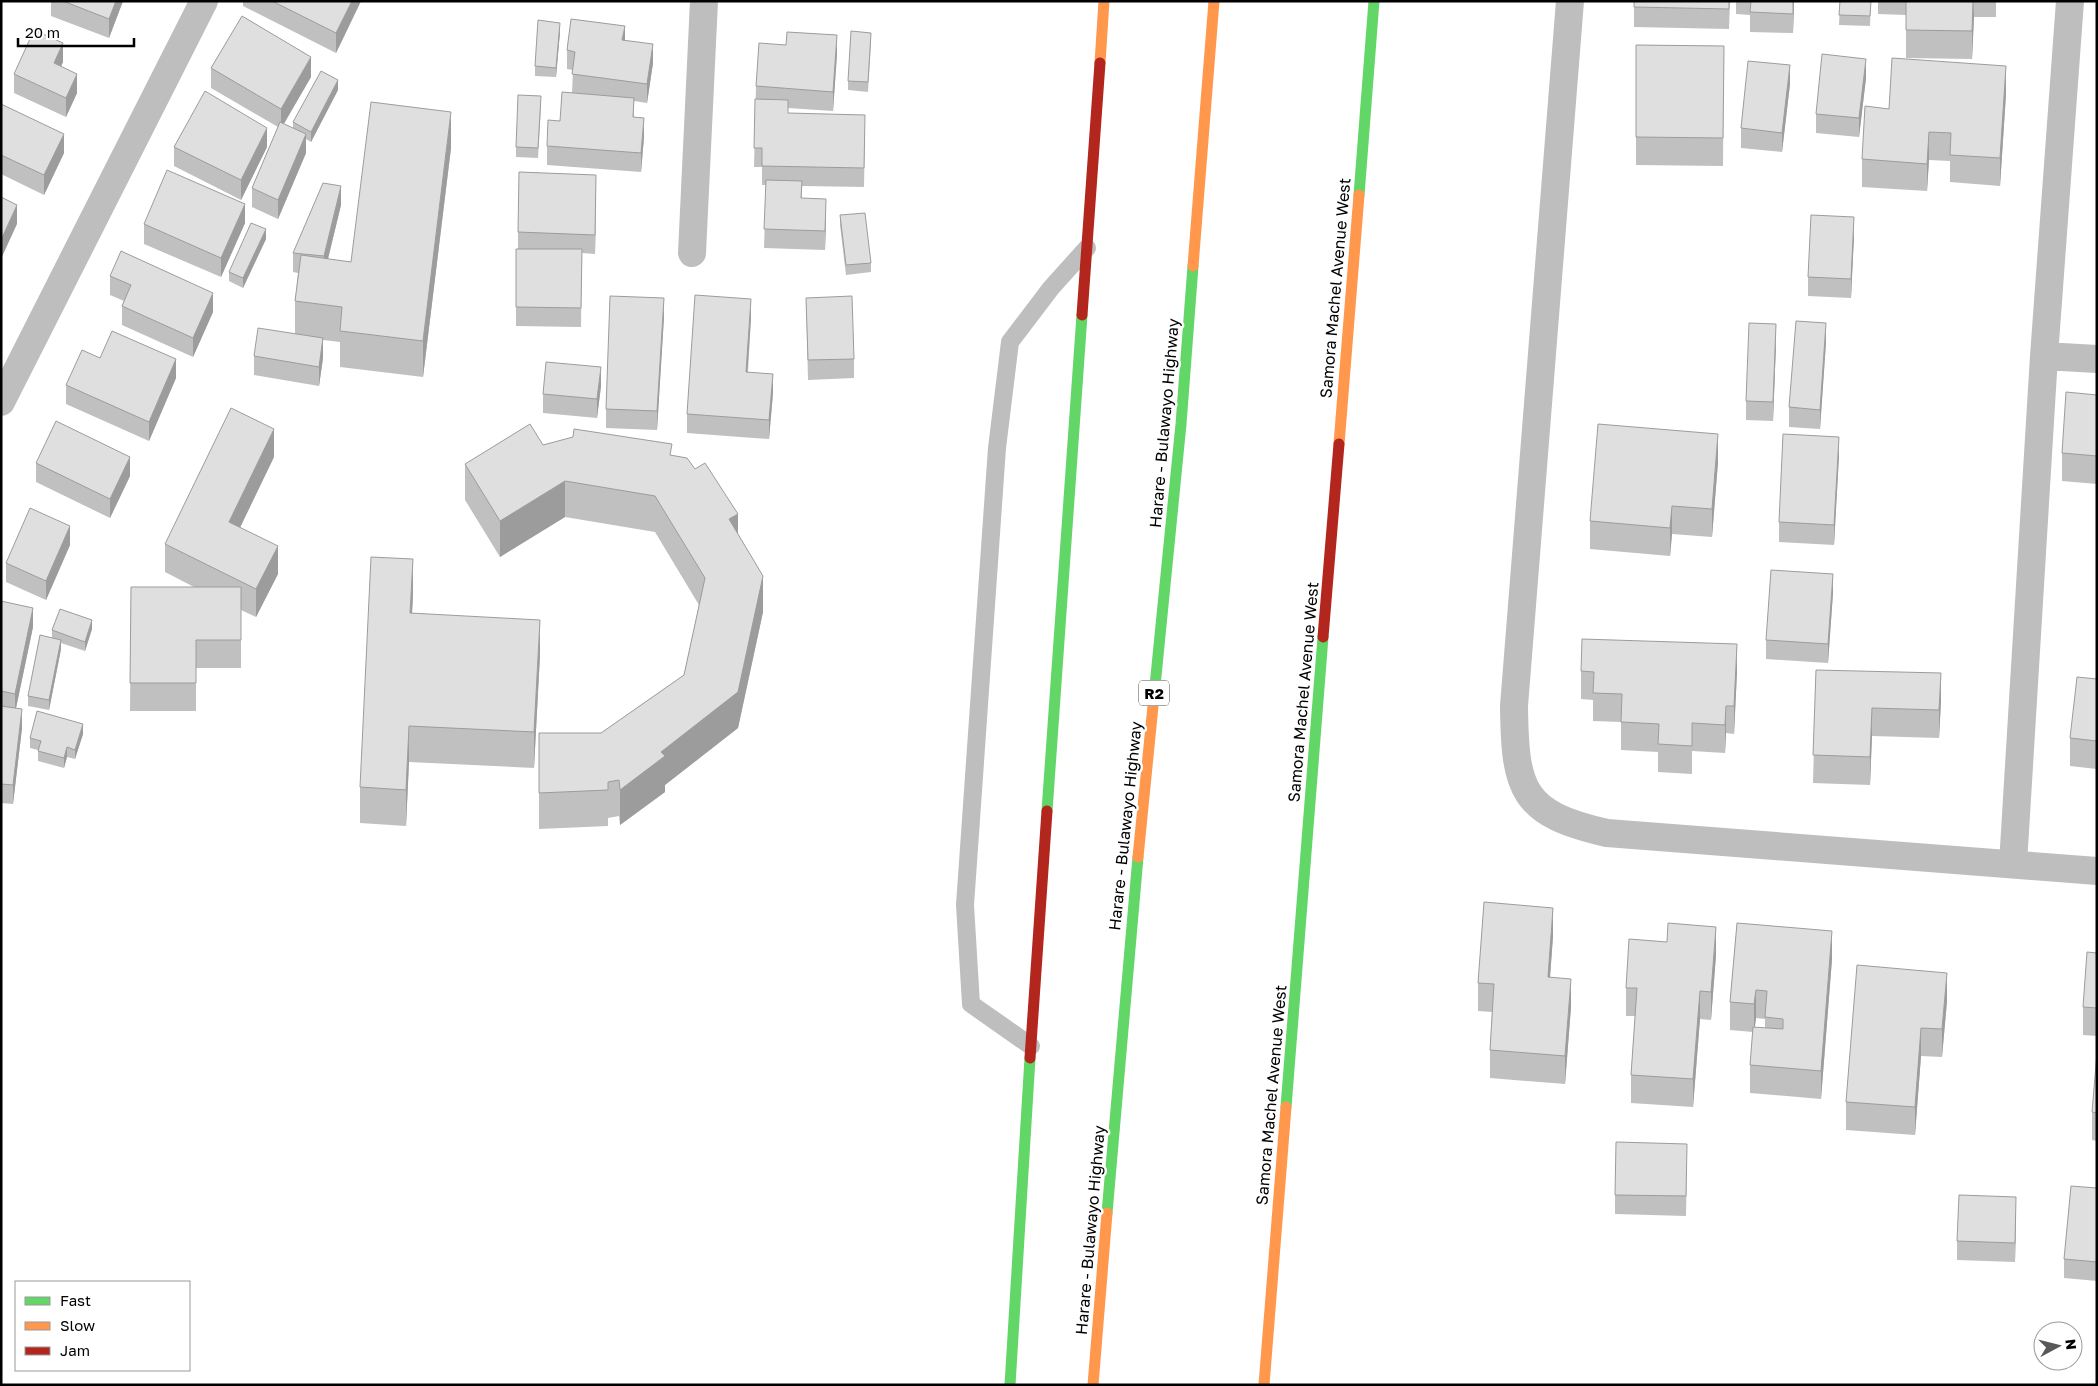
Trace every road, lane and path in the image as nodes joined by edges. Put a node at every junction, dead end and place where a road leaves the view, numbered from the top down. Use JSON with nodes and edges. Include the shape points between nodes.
{"nodes":[{"id":1,"x":204,"y":1,"type":"edge"},
{"id":2,"x":704,"y":1,"type":"edge"},
{"id":3,"x":1104,"y":1,"type":"edge"},
{"id":4,"x":1214,"y":1,"type":"edge"},
{"id":5,"x":1374,"y":1,"type":"edge"},
{"id":6,"x":1570,"y":1,"type":"edge"},
{"id":7,"x":2070,"y":1,"type":"edge"},
{"id":8,"x":1087,"y":248,"type":"junction"},
{"id":9,"x":692,"y":253,"type":"dead end"},
{"id":10,"x":2044,"y":356,"type":"junction"},
{"id":11,"x":2097,"y":359,"type":"edge"},
{"id":12,"x":1,"y":402,"type":"edge"},
{"id":13,"x":2013,"y":864,"type":"junction"},
{"id":14,"x":2097,"y":871,"type":"edge"},
{"id":15,"x":1031,"y":1046,"type":"junction"},
{"id":16,"x":1010,"y":1385,"type":"edge"},
{"id":17,"x":1093,"y":1385,"type":"edge"},
{"id":18,"x":1264,"y":1385,"type":"edge"}],
"edges":[{"from":1,"to":12,"type":"street"},
{"from":2,"to":9,"type":"street"},
{"from":3,"to":8,"type":"main road"},
{"from":4,"to":17,"type":"main road","name":"Harare - Bulawayo Highway","number":"R2","via":[[1181,424],[1133,906]]},
{"from":5,"to":18,"type":"main road","name":"Samora Machel Avenue West"},
{"from":6,"to":13,"type":"street","via":[[1514,706],[1514,744],[1521,782],[1537,806],[1580,827],[1607,833]]},
{"from":7,"to":10,"type":"street"},
{"from":8,"to":15,"type":"main road"},
{"from":8,"to":15,"type":"lane","via":[[1051,288],[1010,342],[997,448],[965,905],[971,1004]]},
{"from":10,"to":11,"type":"street"},
{"from":10,"to":13,"type":"street"},
{"from":13,"to":14,"type":"street"},
{"from":15,"to":16,"type":"main road"}]}
